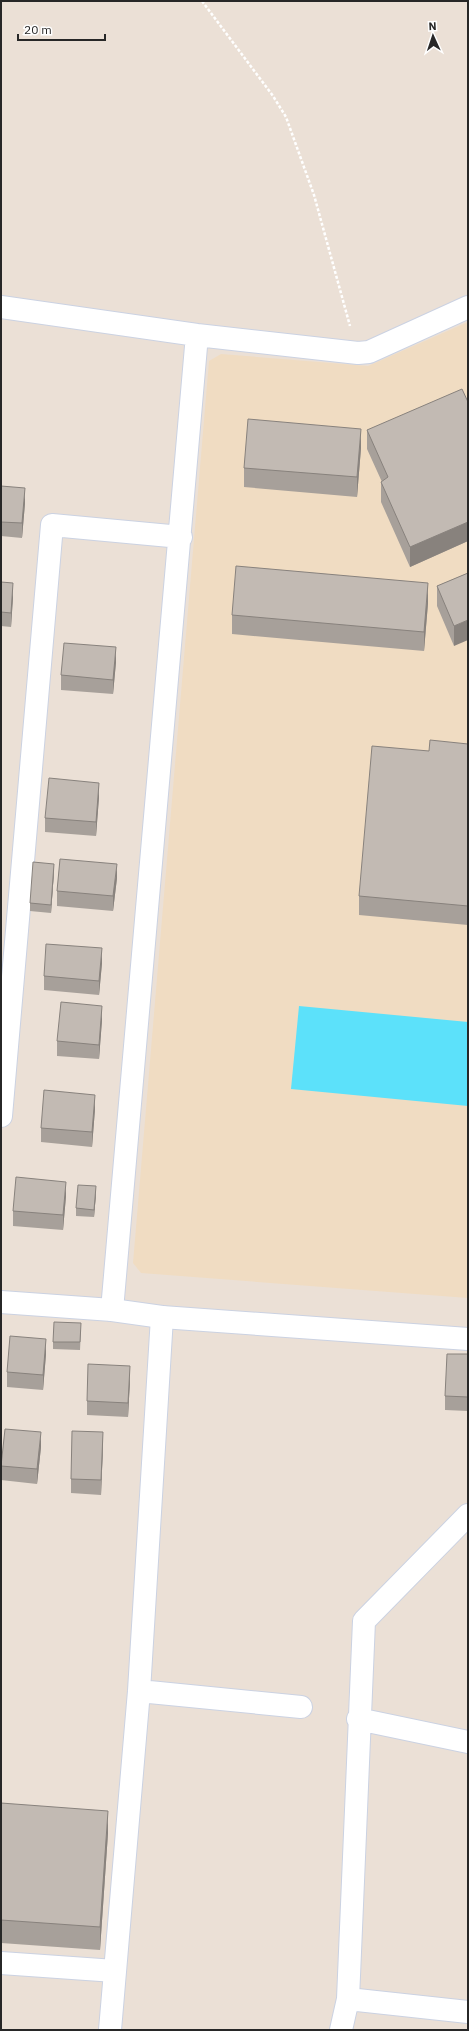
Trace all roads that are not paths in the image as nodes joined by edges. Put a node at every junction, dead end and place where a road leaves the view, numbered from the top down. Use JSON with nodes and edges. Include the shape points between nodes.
{"nodes":[{"id":1,"x":468,"y":306,"type":"edge"},
{"id":2,"x":1,"y":307,"type":"edge"},
{"id":3,"x":197,"y":335,"type":"junction"},
{"id":4,"x":181,"y":537,"type":"junction"},
{"id":5,"x":1,"y":1116,"type":"edge"},
{"id":6,"x":1,"y":1302,"type":"edge"},
{"id":7,"x":112,"y":1310,"type":"junction"},
{"id":8,"x":162,"y":1317,"type":"junction"},
{"id":9,"x":468,"y":1339,"type":"edge"},
{"id":10,"x":468,"y":1515,"type":"edge"},
{"id":11,"x":139,"y":1691,"type":"junction"},
{"id":12,"x":301,"y":1707,"type":"dead end"},
{"id":13,"x":358,"y":1719,"type":"junction"},
{"id":14,"x":468,"y":1742,"type":"edge"},
{"id":15,"x":1,"y":1962,"type":"edge"},
{"id":16,"x":115,"y":1971,"type":"junction"},
{"id":17,"x":348,"y":1999,"type":"junction"},
{"id":18,"x":468,"y":2012,"type":"edge"},
{"id":19,"x":110,"y":2030,"type":"edge"},
{"id":20,"x":341,"y":2030,"type":"edge"}],
"edges":[{"from":1,"to":3,"type":"street","via":[[369,352],[358,353]]},
{"from":2,"to":3,"type":"street"},
{"from":3,"to":4,"type":"street"},
{"from":4,"to":5,"type":"street","via":[[52,525]]},
{"from":4,"to":7,"type":"street"},
{"from":6,"to":7,"type":"street"},
{"from":7,"to":8,"type":"street"},
{"from":8,"to":9,"type":"street"},
{"from":8,"to":11,"type":"street"},
{"from":10,"to":13,"type":"street","via":[[364,1621]]},
{"from":11,"to":12,"type":"street"},
{"from":11,"to":16,"type":"street"},
{"from":13,"to":14,"type":"street"},
{"from":13,"to":17,"type":"street"},
{"from":15,"to":16,"type":"street"},
{"from":16,"to":19,"type":"street"},
{"from":17,"to":18,"type":"street"},
{"from":17,"to":20,"type":"street"}]}
